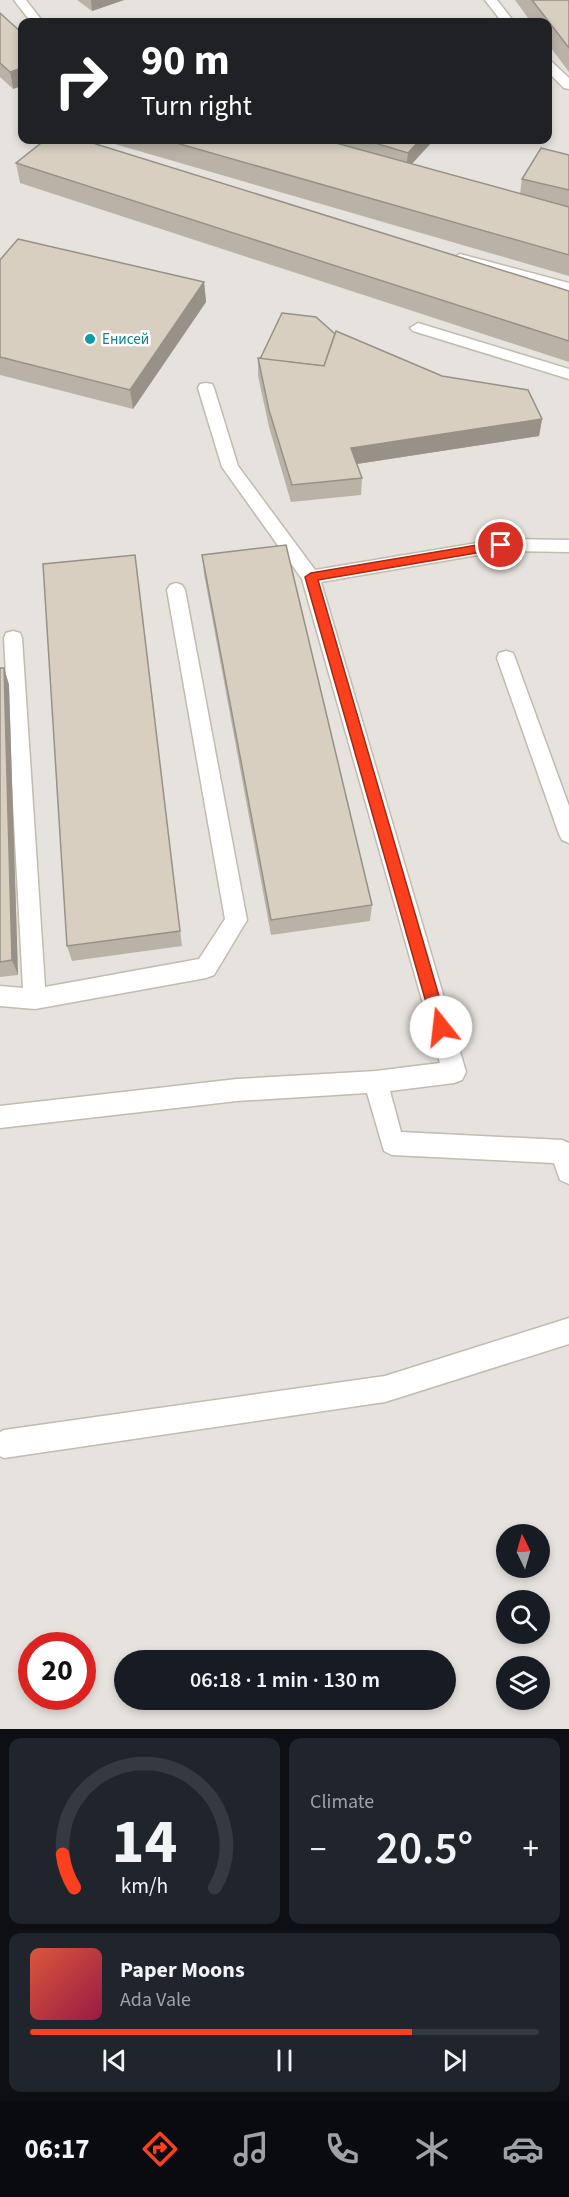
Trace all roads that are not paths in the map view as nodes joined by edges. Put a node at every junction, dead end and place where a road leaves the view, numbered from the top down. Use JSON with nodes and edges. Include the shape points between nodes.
{"nodes":[{"id":1,"x":20,"y":0,"type":"edge"},
{"id":2,"x":491,"y":0,"type":"edge"},
{"id":3,"x":34,"y":18,"type":"edge"},
{"id":4,"x":505,"y":18,"type":"edge"},
{"id":5,"x":552,"y":69,"type":"edge"},
{"id":6,"x":569,"y":85,"type":"edge"},
{"id":7,"x":444,"y":253,"type":"edge"},
{"id":8,"x":569,"y":288,"type":"edge"},
{"id":9,"x":418,"y":328,"type":"dead end"},
{"id":10,"x":569,"y":374,"type":"edge"},
{"id":11,"x":206,"y":388,"type":"dead end"},
{"id":12,"x":569,"y":546,"type":"edge"},
{"id":13,"x":311,"y":577,"type":"junction"},
{"id":14,"x":176,"y":590,"type":"dead end"},
{"id":15,"x":13,"y":638,"type":"dead end"},
{"id":16,"x":506,"y":658,"type":"dead end"},
{"id":17,"x":569,"y":834,"type":"edge"},
{"id":18,"x":0,"y":996,"type":"edge"},
{"id":19,"x":35,"y":999,"type":"junction"},
{"id":20,"x":376,"y":1082,"type":"junction"},
{"id":21,"x":0,"y":1117,"type":"edge"},
{"id":22,"x":567,"y":1158,"type":"edge"},
{"id":23,"x":569,"y":1331,"type":"edge"},
{"id":24,"x":4,"y":1444,"type":"dead end"}],
"edges":[{"from":1,"to":3,"type":"lane"},
{"from":2,"to":4,"type":"lane"},
{"from":5,"to":6,"type":"lane"},
{"from":7,"to":8,"type":"lane"},
{"from":9,"to":10,"type":"lane"},
{"from":11,"to":13,"type":"lane","via":[[230,467]]},
{"from":12,"to":13,"type":"lane","via":[[501,545]]},
{"from":13,"to":20,"type":"lane","via":[[454,1072]]},
{"from":14,"to":19,"type":"lane","via":[[236,920],[206,968]]},
{"from":15,"to":19,"type":"lane"},
{"from":16,"to":17,"type":"lane"},
{"from":18,"to":19,"type":"lane"},
{"from":20,"to":21,"type":"lane","via":[[237,1090]]},
{"from":20,"to":22,"type":"lane","via":[[392,1143]]},
{"from":23,"to":24,"type":"lane","via":[[385,1389]]}]}
